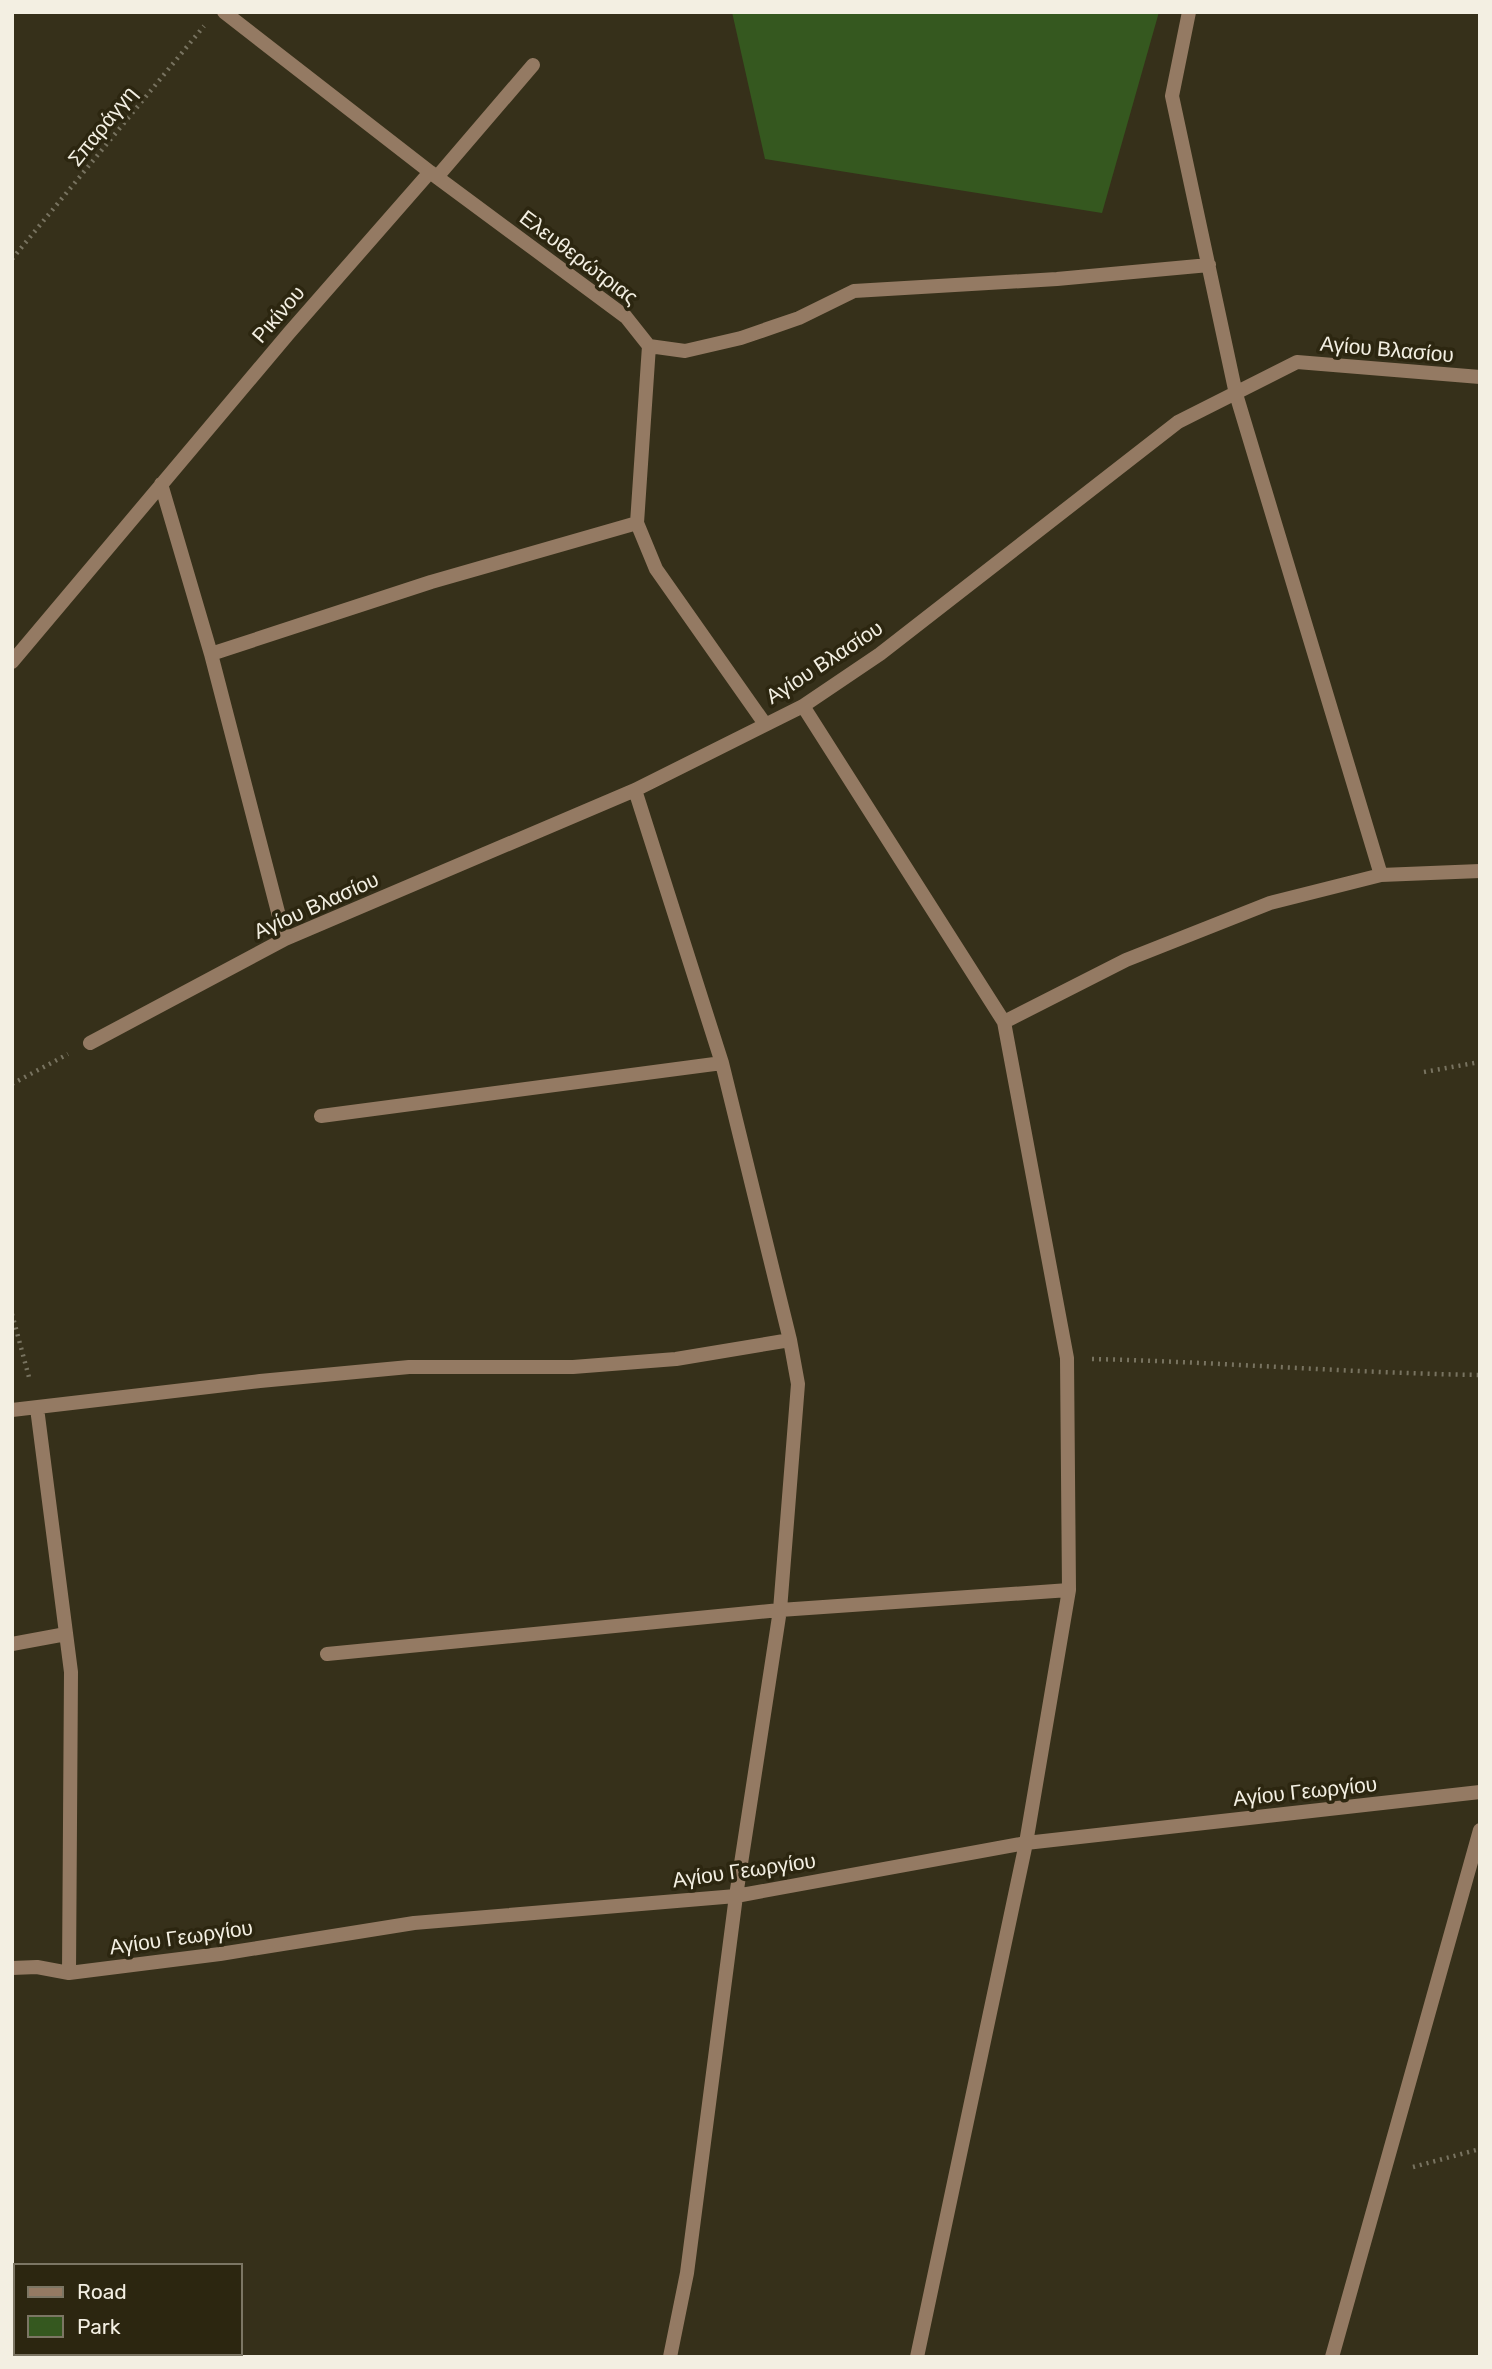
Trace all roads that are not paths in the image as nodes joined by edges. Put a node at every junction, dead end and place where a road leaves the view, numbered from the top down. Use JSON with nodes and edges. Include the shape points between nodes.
{"nodes":[{"id":1,"x":224,"y":12,"type":"edge"},
{"id":2,"x":1189,"y":12,"type":"edge"},
{"id":3,"x":533,"y":65,"type":"dead end"},
{"id":4,"x":434,"y":175,"type":"junction"},
{"id":5,"x":1209,"y":265,"type":"junction"},
{"id":6,"x":649,"y":346,"type":"junction"},
{"id":7,"x":1480,"y":377,"type":"edge"},
{"id":8,"x":1236,"y":394,"type":"junction"},
{"id":9,"x":161,"y":484,"type":"junction"},
{"id":10,"x":637,"y":523,"type":"junction"},
{"id":11,"x":211,"y":654,"type":"junction"},
{"id":12,"x":12,"y":662,"type":"edge"},
{"id":13,"x":803,"y":706,"type":"junction"},
{"id":14,"x":765,"y":724,"type":"junction"},
{"id":15,"x":635,"y":790,"type":"junction"},
{"id":16,"x":1480,"y":871,"type":"edge"},
{"id":17,"x":1381,"y":875,"type":"junction"},
{"id":18,"x":285,"y":939,"type":"junction"},
{"id":19,"x":1004,"y":1023,"type":"junction"},
{"id":20,"x":90,"y":1043,"type":"road end"},
{"id":21,"x":722,"y":1063,"type":"junction"},
{"id":22,"x":321,"y":1116,"type":"dead end"},
{"id":23,"x":790,"y":1339,"type":"junction"},
{"id":24,"x":37,"y":1408,"type":"junction"},
{"id":25,"x":12,"y":1410,"type":"edge"},
{"id":26,"x":1069,"y":1590,"type":"junction"},
{"id":27,"x":780,"y":1610,"type":"junction"},
{"id":28,"x":66,"y":1634,"type":"junction"},
{"id":29,"x":12,"y":1644,"type":"edge"},
{"id":30,"x":327,"y":1654,"type":"dead end"},
{"id":31,"x":1480,"y":1792,"type":"edge"},
{"id":32,"x":1480,"y":1830,"type":"edge"},
{"id":33,"x":1026,"y":1843,"type":"junction"},
{"id":34,"x":736,"y":1896,"type":"junction"},
{"id":35,"x":12,"y":1968,"type":"edge"},
{"id":36,"x":69,"y":1973,"type":"junction"},
{"id":37,"x":670,"y":2357,"type":"edge"},
{"id":38,"x":917,"y":2357,"type":"edge"},
{"id":39,"x":1332,"y":2357,"type":"edge"}],
"edges":[{"from":1,"to":4,"type":"street","name":"Ελευθερώτριας"},
{"from":2,"to":5,"type":"street","via":[[1172,96]]},
{"from":3,"to":4,"type":"street","name":"Ρικίνου"},
{"from":4,"to":6,"type":"street","name":"Ελευθερώτριας","via":[[626,317]]},
{"from":4,"to":9,"type":"street","name":"Ρικίνου","via":[[289,333]]},
{"from":5,"to":6,"type":"street","via":[[854,291],[799,318],[741,338],[685,351]]},
{"from":5,"to":8,"type":"street"},
{"from":6,"to":10,"type":"street"},
{"from":7,"to":8,"type":"street","name":"Αγίου Βλασίου","via":[[1297,362]]},
{"from":8,"to":13,"type":"street","name":"Αγίου Βλασίου","via":[[1178,422],[880,654]]},
{"from":8,"to":17,"type":"street"},
{"from":9,"to":11,"type":"street"},
{"from":9,"to":12,"type":"street","name":"Ρικίνου"},
{"from":10,"to":11,"type":"street","via":[[431,582]]},
{"from":10,"to":14,"type":"street","via":[[656,569]]},
{"from":11,"to":18,"type":"street"},
{"from":13,"to":14,"type":"street","name":"Αγίου Βλασίου"},
{"from":13,"to":19,"type":"street"},
{"from":14,"to":15,"type":"street","name":"Αγίου Βλασίου"},
{"from":15,"to":18,"type":"street","name":"Αγίου Βλασίου"},
{"from":15,"to":21,"type":"street"},
{"from":16,"to":17,"type":"street"},
{"from":17,"to":19,"type":"street","via":[[1270,903],[1126,960]]},
{"from":18,"to":20,"type":"street","name":"Αγίου Βλασίου"},
{"from":19,"to":26,"type":"street","via":[[1067,1358]]},
{"from":21,"to":22,"type":"street"},
{"from":21,"to":23,"type":"street"},
{"from":23,"to":24,"type":"street","via":[[676,1359],[573,1367],[409,1367]]},
{"from":23,"to":27,"type":"street","via":[[798,1384]]},
{"from":24,"to":25,"type":"street"},
{"from":24,"to":28,"type":"street"},
{"from":26,"to":27,"type":"street"},
{"from":26,"to":33,"type":"street"},
{"from":27,"to":30,"type":"street"},
{"from":27,"to":34,"type":"street"},
{"from":28,"to":29,"type":"street"},
{"from":28,"to":36,"type":"street","via":[[71,1672]]},
{"from":31,"to":33,"type":"street","name":"Αγίου Γεωργίου"},
{"from":32,"to":39,"type":"street"},
{"from":33,"to":34,"type":"street","name":"Αγίου Γεωργίου"},
{"from":33,"to":38,"type":"street"},
{"from":34,"to":36,"type":"street","name":"Αγίου Γεωργίου","via":[[414,1923],[220,1955]]},
{"from":34,"to":37,"type":"street","via":[[687,2273]]},
{"from":35,"to":36,"type":"street","name":"Αγίου Γεωργίου"}]}
